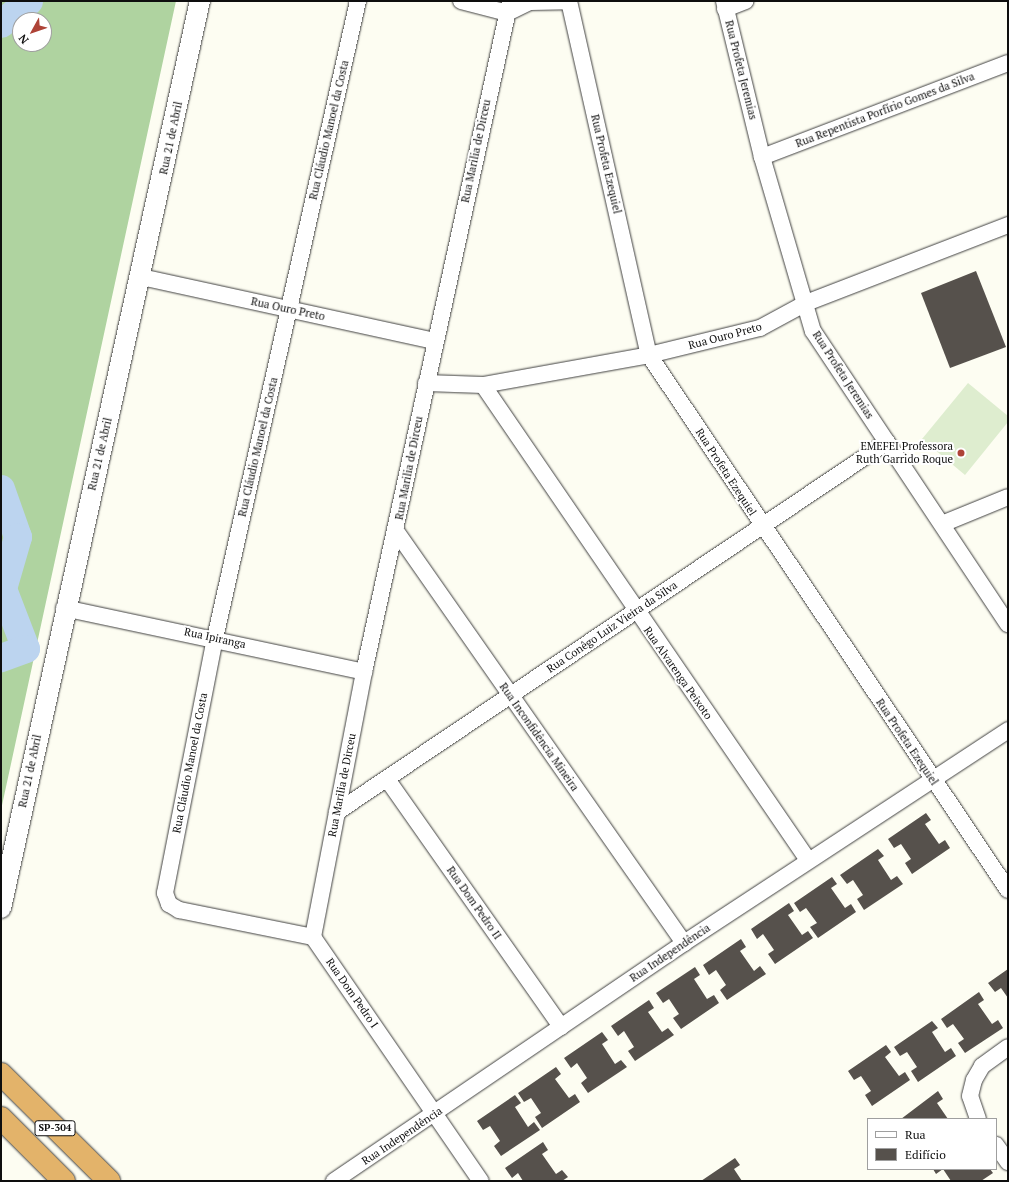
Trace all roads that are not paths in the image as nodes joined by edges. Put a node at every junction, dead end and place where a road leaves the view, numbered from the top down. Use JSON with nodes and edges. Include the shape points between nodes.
{"nodes":[{"id":1,"x":200,"y":1,"type":"edge"},
{"id":2,"x":358,"y":1,"type":"edge"},
{"id":3,"x":461,"y":1,"type":"edge"},
{"id":4,"x":569,"y":1,"type":"edge"},
{"id":5,"x":746,"y":1,"type":"edge"},
{"id":6,"x":724,"y":5,"type":"edge"},
{"id":7,"x":508,"y":7,"type":"edge"},
{"id":8,"x":1008,"y":63,"type":"edge"},
{"id":9,"x":762,"y":157,"type":"junction"},
{"id":10,"x":1008,"y":225,"type":"edge"},
{"id":11,"x":141,"y":277,"type":"junction"},
{"id":12,"x":806,"y":303,"type":"junction"},
{"id":13,"x":290,"y":309,"type":"junction"},
{"id":14,"x":434,"y":341,"type":"junction"},
{"id":15,"x":649,"y":355,"type":"junction"},
{"id":16,"x":426,"y":383,"type":"junction"},
{"id":17,"x":483,"y":385,"type":"junction"},
{"id":18,"x":887,"y":442,"type":"junction"},
{"id":19,"x":1008,"y":497,"type":"edge"},
{"id":20,"x":942,"y":524,"type":"junction"},
{"id":21,"x":763,"y":527,"type":"junction"},
{"id":22,"x":396,"y":531,"type":"junction"},
{"id":23,"x":64,"y":608,"type":"junction"},
{"id":24,"x":634,"y":610,"type":"junction"},
{"id":25,"x":1008,"y":624,"type":"edge"},
{"id":26,"x":215,"y":638,"type":"junction"},
{"id":27,"x":364,"y":672,"type":"junction"},
{"id":28,"x":511,"y":697,"type":"junction"},
{"id":29,"x":1008,"y":730,"type":"edge"},
{"id":30,"x":931,"y":778,"type":"junction"},
{"id":31,"x":387,"y":779,"type":"junction"},
{"id":32,"x":337,"y":812,"type":"junction"},
{"id":33,"x":808,"y":860,"type":"junction"},
{"id":34,"x":1008,"y":890,"type":"edge"},
{"id":35,"x":1,"y":908,"type":"edge"},
{"id":36,"x":313,"y":936,"type":"junction"},
{"id":37,"x":684,"y":943,"type":"junction"},
{"id":38,"x":561,"y":1027,"type":"junction"},
{"id":39,"x":1008,"y":1047,"type":"edge"},
{"id":40,"x":1,"y":1074,"type":"edge"},
{"id":41,"x":436,"y":1112,"type":"junction"},
{"id":42,"x":1,"y":1118,"type":"edge"},
{"id":43,"x":978,"y":1118,"type":"edge"},
{"id":44,"x":997,"y":1146,"type":"edge"},
{"id":45,"x":1008,"y":1162,"type":"edge"},
{"id":46,"x":64,"y":1181,"type":"edge"},
{"id":47,"x":109,"y":1181,"type":"edge"},
{"id":48,"x":334,"y":1181,"type":"edge"},
{"id":49,"x":481,"y":1181,"type":"edge"}],
"edges":[{"from":1,"to":11,"type":"street","name":"Rua 21 de Abril"},
{"from":2,"to":13,"type":"street","name":"Rua Cláudio Manoel da Costa"},
{"from":3,"to":7,"type":"street"},
{"from":4,"to":7,"type":"street","via":[[530,2]]},
{"from":4,"to":15,"type":"street","name":"Rua Profeta Ezequiel"},
{"from":5,"to":6,"type":"street"},
{"from":6,"to":9,"type":"street","name":"Rua Profeta Jeremias"},
{"from":7,"to":14,"type":"street","name":"Rua Marilia de Dirceu"},
{"from":8,"to":9,"type":"street","name":"Rua Repentista Porfírio Gomes da Silva"},
{"from":9,"to":12,"type":"street","name":"Rua Profeta Jeremias"},
{"from":10,"to":12,"type":"street","name":"Rua Ouro Preto"},
{"from":11,"to":13,"type":"street","name":"Rua Ouro Preto"},
{"from":11,"to":23,"type":"street","name":"Rua 21 de Abril"},
{"from":12,"to":15,"type":"street","name":"Rua Ouro Preto","via":[[760,328]]},
{"from":12,"to":18,"type":"street","name":"Rua Profeta Jeremias","via":[[820,343]]},
{"from":13,"to":14,"type":"street","name":"Rua Ouro Preto"},
{"from":13,"to":26,"type":"street","name":"Rua Cláudio Manoel da Costa"},
{"from":14,"to":16,"type":"street","name":"Rua Marilia de Dirceu"},
{"from":15,"to":17,"type":"street","name":"Rua Ouro Preto"},
{"from":15,"to":21,"type":"street","name":"Rua Profeta Ezequiel"},
{"from":16,"to":17,"type":"street","name":"Rua Ouro Preto"},
{"from":16,"to":22,"type":"street","name":"Rua Marilia de Dirceu"},
{"from":17,"to":24,"type":"street","name":"Rua Alvarenga Peixoto"},
{"from":18,"to":20,"type":"street","name":"Rua Profeta Jeremias"},
{"from":18,"to":21,"type":"street","name":"Rua Conêgo Luiz Vieira da Silva"},
{"from":19,"to":20,"type":"street"},
{"from":20,"to":25,"type":"street","name":"Rua Profeta Jeremias"},
{"from":21,"to":24,"type":"street","name":"Rua Conêgo Luiz Vieira da Silva"},
{"from":21,"to":30,"type":"street","name":"Rua Profeta Ezequiel"},
{"from":22,"to":27,"type":"street","name":"Rua Marilia de Dirceu"},
{"from":22,"to":28,"type":"street","name":"Rua Inconfidência Mineira"},
{"from":23,"to":26,"type":"street","name":"Rua Ipiranga"},
{"from":23,"to":35,"type":"street","name":"Rua 21 de Abril"},
{"from":24,"to":28,"type":"street","name":"Rua Conêgo Luiz Vieira da Silva"},
{"from":24,"to":33,"type":"street","name":"Rua Alvarenga Peixoto"},
{"from":26,"to":27,"type":"street","name":"Rua Ipiranga"},
{"from":26,"to":36,"type":"street","name":"Rua Cláudio Manoel da Costa","via":[[165,893],[169,904],[179,910]]},
{"from":27,"to":32,"type":"street","name":"Rua Marilia de Dirceu"},
{"from":28,"to":31,"type":"street","name":"Rua Conêgo Luiz Vieira da Silva"},
{"from":28,"to":37,"type":"street","name":"Rua Inconfidência Mineira"},
{"from":29,"to":30,"type":"street","name":"Rua Independência"},
{"from":30,"to":33,"type":"street","name":"Rua Independência"},
{"from":30,"to":34,"type":"street","name":"Rua Profeta Ezequiel"},
{"from":31,"to":32,"type":"street","name":"Rua Conêgo Luiz Vieira da Silva"},
{"from":31,"to":38,"type":"street","name":"Rua Dom Pedro II"},
{"from":32,"to":36,"type":"street","name":"Rua Marilia de Dirceu"},
{"from":33,"to":37,"type":"street","name":"Rua Independência"},
{"from":36,"to":41,"type":"street","name":"Rua Dom Pedro I"},
{"from":37,"to":38,"type":"street","name":"Rua Independência"},
{"from":38,"to":41,"type":"street","name":"Rua Independência"},
{"from":39,"to":43,"type":"street","via":[[982,1066],[970,1096]]},
{"from":40,"to":47,"type":"highway","number":"SP-304"},
{"from":41,"to":48,"type":"street","name":"Rua Independência"},
{"from":41,"to":49,"type":"street","name":"Rua Dom Pedro I"},
{"from":42,"to":46,"type":"highway","number":"SP-304"},
{"from":44,"to":45,"type":"street"}]}
